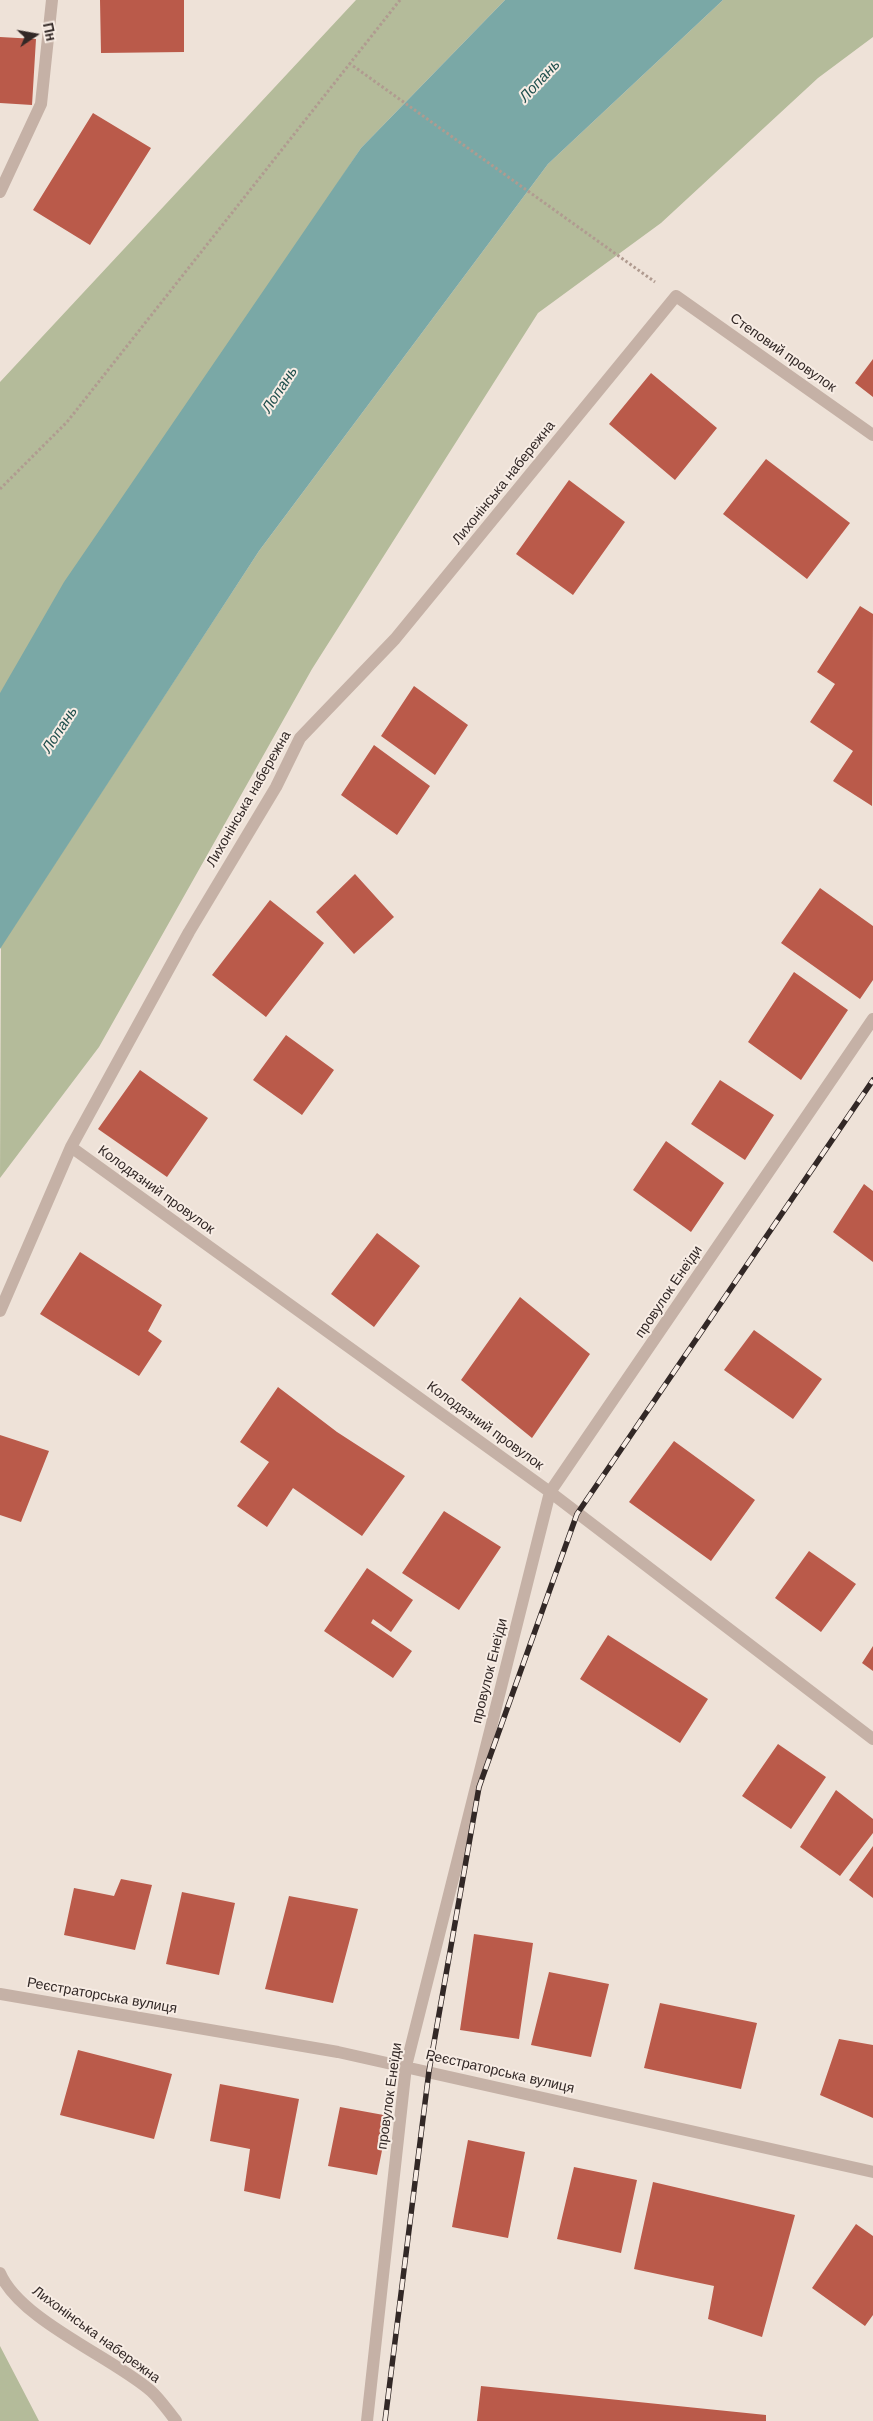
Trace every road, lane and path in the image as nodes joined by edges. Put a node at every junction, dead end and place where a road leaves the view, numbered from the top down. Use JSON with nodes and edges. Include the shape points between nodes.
{"nodes":[{"id":1,"x":52,"y":0,"type":"edge"},
{"id":2,"x":400,"y":0,"type":"edge"},
{"id":3,"x":349,"y":63,"type":"junction"},
{"id":4,"x":0,"y":192,"type":"edge"},
{"id":5,"x":660,"y":285,"type":"dead end"},
{"id":6,"x":676,"y":296,"type":"joint"},
{"id":7,"x":873,"y":435,"type":"edge"},
{"id":8,"x":0,"y":489,"type":"edge"},
{"id":9,"x":873,"y":1019,"type":"edge"},
{"id":10,"x":72,"y":1147,"type":"junction"},
{"id":11,"x":0,"y":1311,"type":"edge"},
{"id":12,"x":550,"y":1492,"type":"junction"},
{"id":13,"x":873,"y":1739,"type":"edge"},
{"id":14,"x":0,"y":1994,"type":"edge"},
{"id":15,"x":406,"y":2066,"type":"junction"},
{"id":16,"x":873,"y":2172,"type":"edge"},
{"id":17,"x":0,"y":2273,"type":"edge"},
{"id":18,"x":176,"y":2421,"type":"edge"},
{"id":19,"x":367,"y":2421,"type":"edge"}],
"edges":[{"from":1,"to":4,"type":"street","via":[[41,104]]},
{"from":2,"to":3,"type":"path"},
{"from":3,"to":5,"type":"path"},
{"from":3,"to":8,"type":"path","via":[[67,422]]},
{"from":6,"to":7,"type":"street","name":"Степовий провулок"},
{"from":6,"to":10,"type":"street","name":"Лихонінська набережна","via":[[395,639],[300,738],[276,787],[188,932]]},
{"from":9,"to":12,"type":"street","name":"провулок Енеїди"},
{"from":10,"to":11,"type":"street","name":"Лихонінська набережна"},
{"from":10,"to":12,"type":"street","name":"Колодязний провулок"},
{"from":12,"to":13,"type":"street","name":"Колодязний провулок"},
{"from":12,"to":15,"type":"street","name":"провулок Енеїди"},
{"from":14,"to":15,"type":"street","name":"Реєстраторська вулиця"},
{"from":15,"to":16,"type":"street","name":"Реєстраторська вулиця"},
{"from":15,"to":19,"type":"street","name":"провулок Енеїди"},
{"from":17,"to":18,"type":"street","name":"Лихонінська набережна","via":[[4,2284],[31,2311],[151,2392]]}]}
